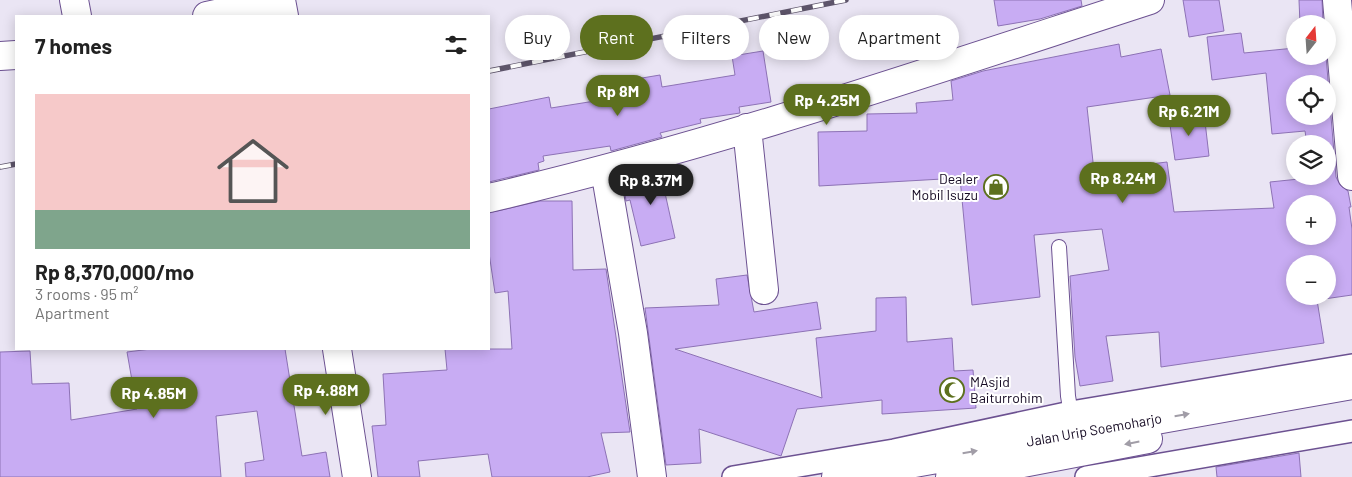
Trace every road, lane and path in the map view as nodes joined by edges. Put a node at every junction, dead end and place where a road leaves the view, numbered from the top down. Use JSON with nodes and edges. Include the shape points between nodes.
{"nodes":[{"id":1,"x":74,"y":0,"type":"edge"},
{"id":2,"x":280,"y":0,"type":"edge"},
{"id":3,"x":1150,"y":0,"type":"edge"},
{"id":4,"x":1337,"y":0,"type":"edge"},
{"id":5,"x":77,"y":15,"type":"edge"},
{"id":6,"x":212,"y":15,"type":"edge"},
{"id":7,"x":284,"y":15,"type":"edge"},
{"id":8,"x":15,"y":54,"type":"edge"},
{"id":9,"x":0,"y":56,"type":"edge"},
{"id":10,"x":747,"y":128,"type":"junction"},
{"id":11,"x":605,"y":170,"type":"junction"},
{"id":12,"x":1352,"y":176,"type":"edge"},
{"id":13,"x":490,"y":198,"type":"edge"},
{"id":14,"x":1059,"y":247,"type":"dead end"},
{"id":15,"x":764,"y":290,"type":"dead end"},
{"id":16,"x":337,"y":350,"type":"edge"},
{"id":17,"x":1352,"y":365,"type":"edge"},
{"id":18,"x":1352,"y":385,"type":"edge"},
{"id":19,"x":1324,"y":400,"type":"junction"},
{"id":20,"x":1352,"y":404,"type":"edge"},
{"id":21,"x":1073,"y":423,"type":"junction"},
{"id":22,"x":1352,"y":431,"type":"edge"},
{"id":23,"x":356,"y":477,"type":"edge"},
{"id":24,"x":652,"y":477,"type":"edge"},
{"id":25,"x":733,"y":477,"type":"edge"},
{"id":26,"x":836,"y":477,"type":"edge"},
{"id":27,"x":950,"y":477,"type":"edge"},
{"id":28,"x":1086,"y":477,"type":"edge"}],
"edges":[{"from":1,"to":5,"type":"main road"},
{"from":2,"to":6,"type":"main road"},
{"from":2,"to":7,"type":"main road"},
{"from":3,"to":10,"type":"main road"},
{"from":4,"to":12,"type":"main road"},
{"from":8,"to":9,"type":"main road"},
{"from":10,"to":11,"type":"main road"},
{"from":10,"to":15,"type":"main road"},
{"from":11,"to":13,"type":"main road"},
{"from":11,"to":24,"type":"main road","via":[[633,333]]},
{"from":14,"to":21,"type":"lane","via":[[1068,396]]},
{"from":16,"to":23,"type":"main road"},
{"from":17,"to":21,"type":"street"},
{"from":18,"to":19,"type":"main road","name":"Jalan Urip Soemoharjo"},
{"from":19,"to":20,"type":"main road","name":"Jalan Urip Soemoharjo"},
{"from":21,"to":19,"type":"main road","name":"Jalan Urip Soemoharjo","one_way":true},
{"from":19,"to":27,"type":"main road","name":"Jalan Urip Soemoharjo","one_way":true},
{"from":21,"to":25,"type":"street"},
{"from":26,"to":21,"type":"main road","name":"Jalan Urip Soemoharjo","one_way":true},
{"from":22,"to":28,"type":"street"}]}
